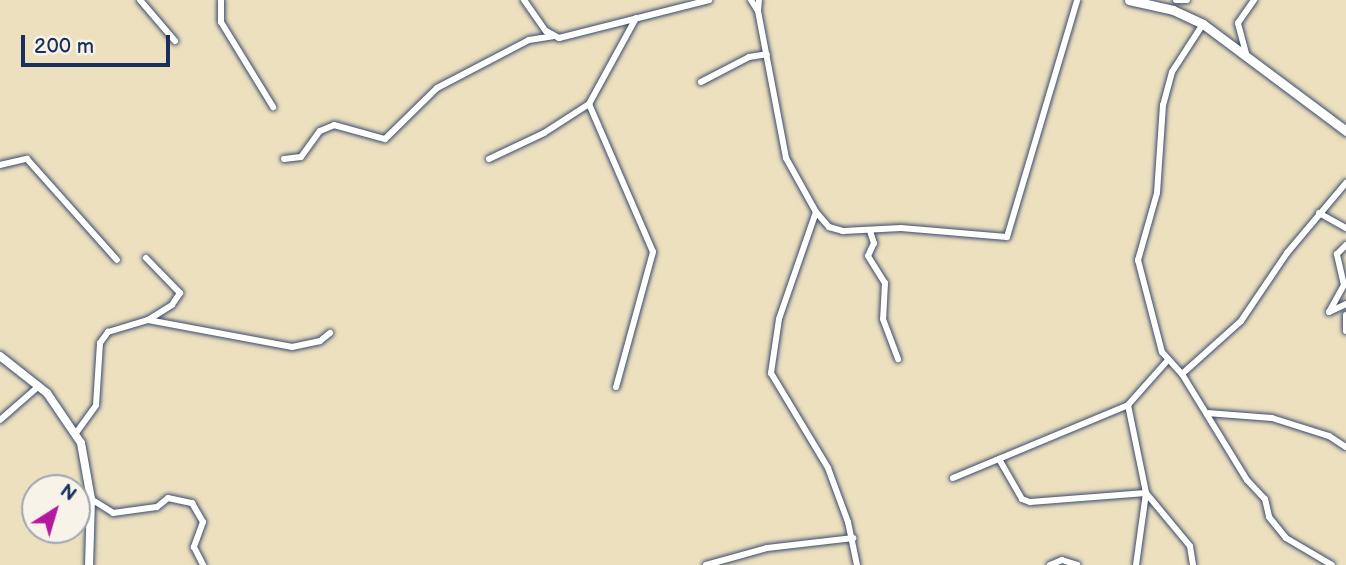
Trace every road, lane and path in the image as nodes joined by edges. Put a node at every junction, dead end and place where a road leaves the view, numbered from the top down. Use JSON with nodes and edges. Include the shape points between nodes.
{"nodes":[{"id":1,"x":140,"y":0,"type":"edge"},
{"id":2,"x":221,"y":0,"type":"edge"},
{"id":3,"x":524,"y":0,"type":"edge"},
{"id":4,"x":709,"y":0,"type":"edge"},
{"id":5,"x":751,"y":0,"type":"edge"},
{"id":6,"x":759,"y":0,"type":"edge"},
{"id":7,"x":1077,"y":0,"type":"edge"},
{"id":8,"x":1130,"y":0,"type":"edge"},
{"id":9,"x":1177,"y":0,"type":"edge"},
{"id":10,"x":1188,"y":0,"type":"edge"},
{"id":11,"x":1254,"y":0,"type":"edge"},
{"id":12,"x":1165,"y":4,"type":"edge"},
{"id":13,"x":758,"y":11,"type":"junction"},
{"id":14,"x":636,"y":18,"type":"junction"},
{"id":15,"x":1203,"y":24,"type":"junction"},
{"id":16,"x":553,"y":36,"type":"junction"},
{"id":17,"x":175,"y":41,"type":"dead end"},
{"id":18,"x":767,"y":54,"type":"junction"},
{"id":19,"x":1247,"y":57,"type":"junction"},
{"id":20,"x":701,"y":82,"type":"dead end"},
{"id":21,"x":589,"y":104,"type":"junction"},
{"id":22,"x":273,"y":107,"type":"dead end"},
{"id":23,"x":1344,"y":128,"type":"edge"},
{"id":24,"x":284,"y":159,"type":"dead end"},
{"id":25,"x":489,"y":159,"type":"dead end"},
{"id":26,"x":0,"y":165,"type":"edge"},
{"id":27,"x":1346,"y":183,"type":"edge"},
{"id":28,"x":816,"y":212,"type":"junction"},
{"id":29,"x":1319,"y":213,"type":"junction"},
{"id":30,"x":1346,"y":228,"type":"edge"},
{"id":31,"x":870,"y":231,"type":"junction"},
{"id":32,"x":1346,"y":245,"type":"edge"},
{"id":33,"x":146,"y":258,"type":"dead end"},
{"id":34,"x":117,"y":260,"type":"dead end"},
{"id":35,"x":1346,"y":306,"type":"edge"},
{"id":36,"x":1346,"y":316,"type":"edge"},
{"id":37,"x":148,"y":320,"type":"junction"},
{"id":38,"x":1346,"y":331,"type":"edge"},
{"id":39,"x":330,"y":333,"type":"dead end"},
{"id":40,"x":0,"y":356,"type":"edge"},
{"id":41,"x":898,"y":359,"type":"dead end"},
{"id":42,"x":1168,"y":360,"type":"junction"},
{"id":43,"x":1182,"y":374,"type":"junction"},
{"id":44,"x":39,"y":386,"type":"junction"},
{"id":45,"x":616,"y":387,"type":"dead end"},
{"id":46,"x":1128,"y":405,"type":"junction"},
{"id":47,"x":1207,"y":413,"type":"junction"},
{"id":48,"x":0,"y":420,"type":"edge"},
{"id":49,"x":76,"y":433,"type":"junction"},
{"id":50,"x":1346,"y":447,"type":"edge"},
{"id":51,"x":999,"y":459,"type":"junction"},
{"id":52,"x":85,"y":474,"type":"edge"},
{"id":53,"x":953,"y":478,"type":"dead end"},
{"id":54,"x":1146,"y":493,"type":"junction"},
{"id":55,"x":91,"y":499,"type":"edge"},
{"id":56,"x":853,"y":538,"type":"junction"},
{"id":57,"x":90,"y":544,"type":"edge"},
{"id":58,"x":89,"y":565,"type":"edge"},
{"id":59,"x":203,"y":565,"type":"edge"},
{"id":60,"x":706,"y":565,"type":"edge"},
{"id":61,"x":857,"y":565,"type":"edge"},
{"id":62,"x":1051,"y":565,"type":"edge"},
{"id":63,"x":1077,"y":565,"type":"edge"},
{"id":64,"x":1136,"y":565,"type":"edge"},
{"id":65,"x":1193,"y":565,"type":"edge"},
{"id":66,"x":1332,"y":565,"type":"edge"}],
"edges":[{"from":1,"to":17,"type":"street"},
{"from":2,"to":22,"type":"street","via":[[221,22]]},
{"from":3,"to":16,"type":"street"},
{"from":4,"to":14,"type":"street"},
{"from":5,"to":13,"type":"street"},
{"from":6,"to":13,"type":"street"},
{"from":7,"to":31,"type":"street","via":[[1007,237],[901,228]]},
{"from":8,"to":12,"type":"main road"},
{"from":9,"to":10,"type":"street"},
{"from":11,"to":19,"type":"street","via":[[1238,23]]},
{"from":12,"to":15,"type":"main road"},
{"from":13,"to":18,"type":"street"},
{"from":14,"to":16,"type":"street","via":[[576,37]]},
{"from":14,"to":21,"type":"street"},
{"from":15,"to":19,"type":"main road"},
{"from":15,"to":42,"type":"street","via":[[1172,72],[1163,105],[1157,193],[1138,260],[1158,343]]},
{"from":16,"to":24,"type":"street","via":[[529,40],[437,88],[385,139],[334,125],[320,131],[301,157]]},
{"from":18,"to":20,"type":"street","via":[[740,60]]},
{"from":18,"to":28,"type":"street","via":[[786,158]]},
{"from":19,"to":23,"type":"main road"},
{"from":21,"to":25,"type":"street","via":[[544,133]]},
{"from":21,"to":45,"type":"street","via":[[653,252]]},
{"from":26,"to":34,"type":"street","via":[[27,159]]},
{"from":27,"to":29,"type":"street"},
{"from":28,"to":31,"type":"street","via":[[829,227]]},
{"from":28,"to":56,"type":"street","via":[[779,319],[771,373],[828,468]]},
{"from":29,"to":30,"type":"street"},
{"from":29,"to":43,"type":"street","via":[[1241,321]]},
{"from":31,"to":41,"type":"street","via":[[874,243],[868,256],[885,283],[883,319]]},
{"from":32,"to":35,"type":"street","via":[[1337,254],[1344,285],[1329,312]]},
{"from":33,"to":37,"type":"street","via":[[180,293],[172,305]]},
{"from":36,"to":38,"type":"street"},
{"from":37,"to":39,"type":"street","via":[[292,347],[320,341]]},
{"from":37,"to":49,"type":"street","via":[[102,336],[96,405]]},
{"from":40,"to":44,"type":"street"},
{"from":42,"to":43,"type":"street"},
{"from":42,"to":46,"type":"street"},
{"from":43,"to":47,"type":"street"},
{"from":44,"to":48,"type":"street"},
{"from":44,"to":49,"type":"street"},
{"from":46,"to":51,"type":"street"},
{"from":46,"to":54,"type":"street"},
{"from":47,"to":50,"type":"street","via":[[1272,418],[1329,436]]},
{"from":47,"to":66,"type":"street","via":[[1286,538]]},
{"from":49,"to":52,"type":"street"},
{"from":51,"to":53,"type":"street"},
{"from":51,"to":54,"type":"street","via":[[1022,499],[1030,502]]},
{"from":54,"to":64,"type":"street"},
{"from":54,"to":65,"type":"street","via":[[1186,539]]},
{"from":55,"to":59,"type":"street","via":[[113,513],[157,507],[168,498],[187,500],[203,522],[194,547]]},
{"from":56,"to":60,"type":"street","via":[[767,548]]},
{"from":56,"to":61,"type":"street"},
{"from":57,"to":58,"type":"street"},
{"from":62,"to":63,"type":"street","via":[[1062,560]]}]}
